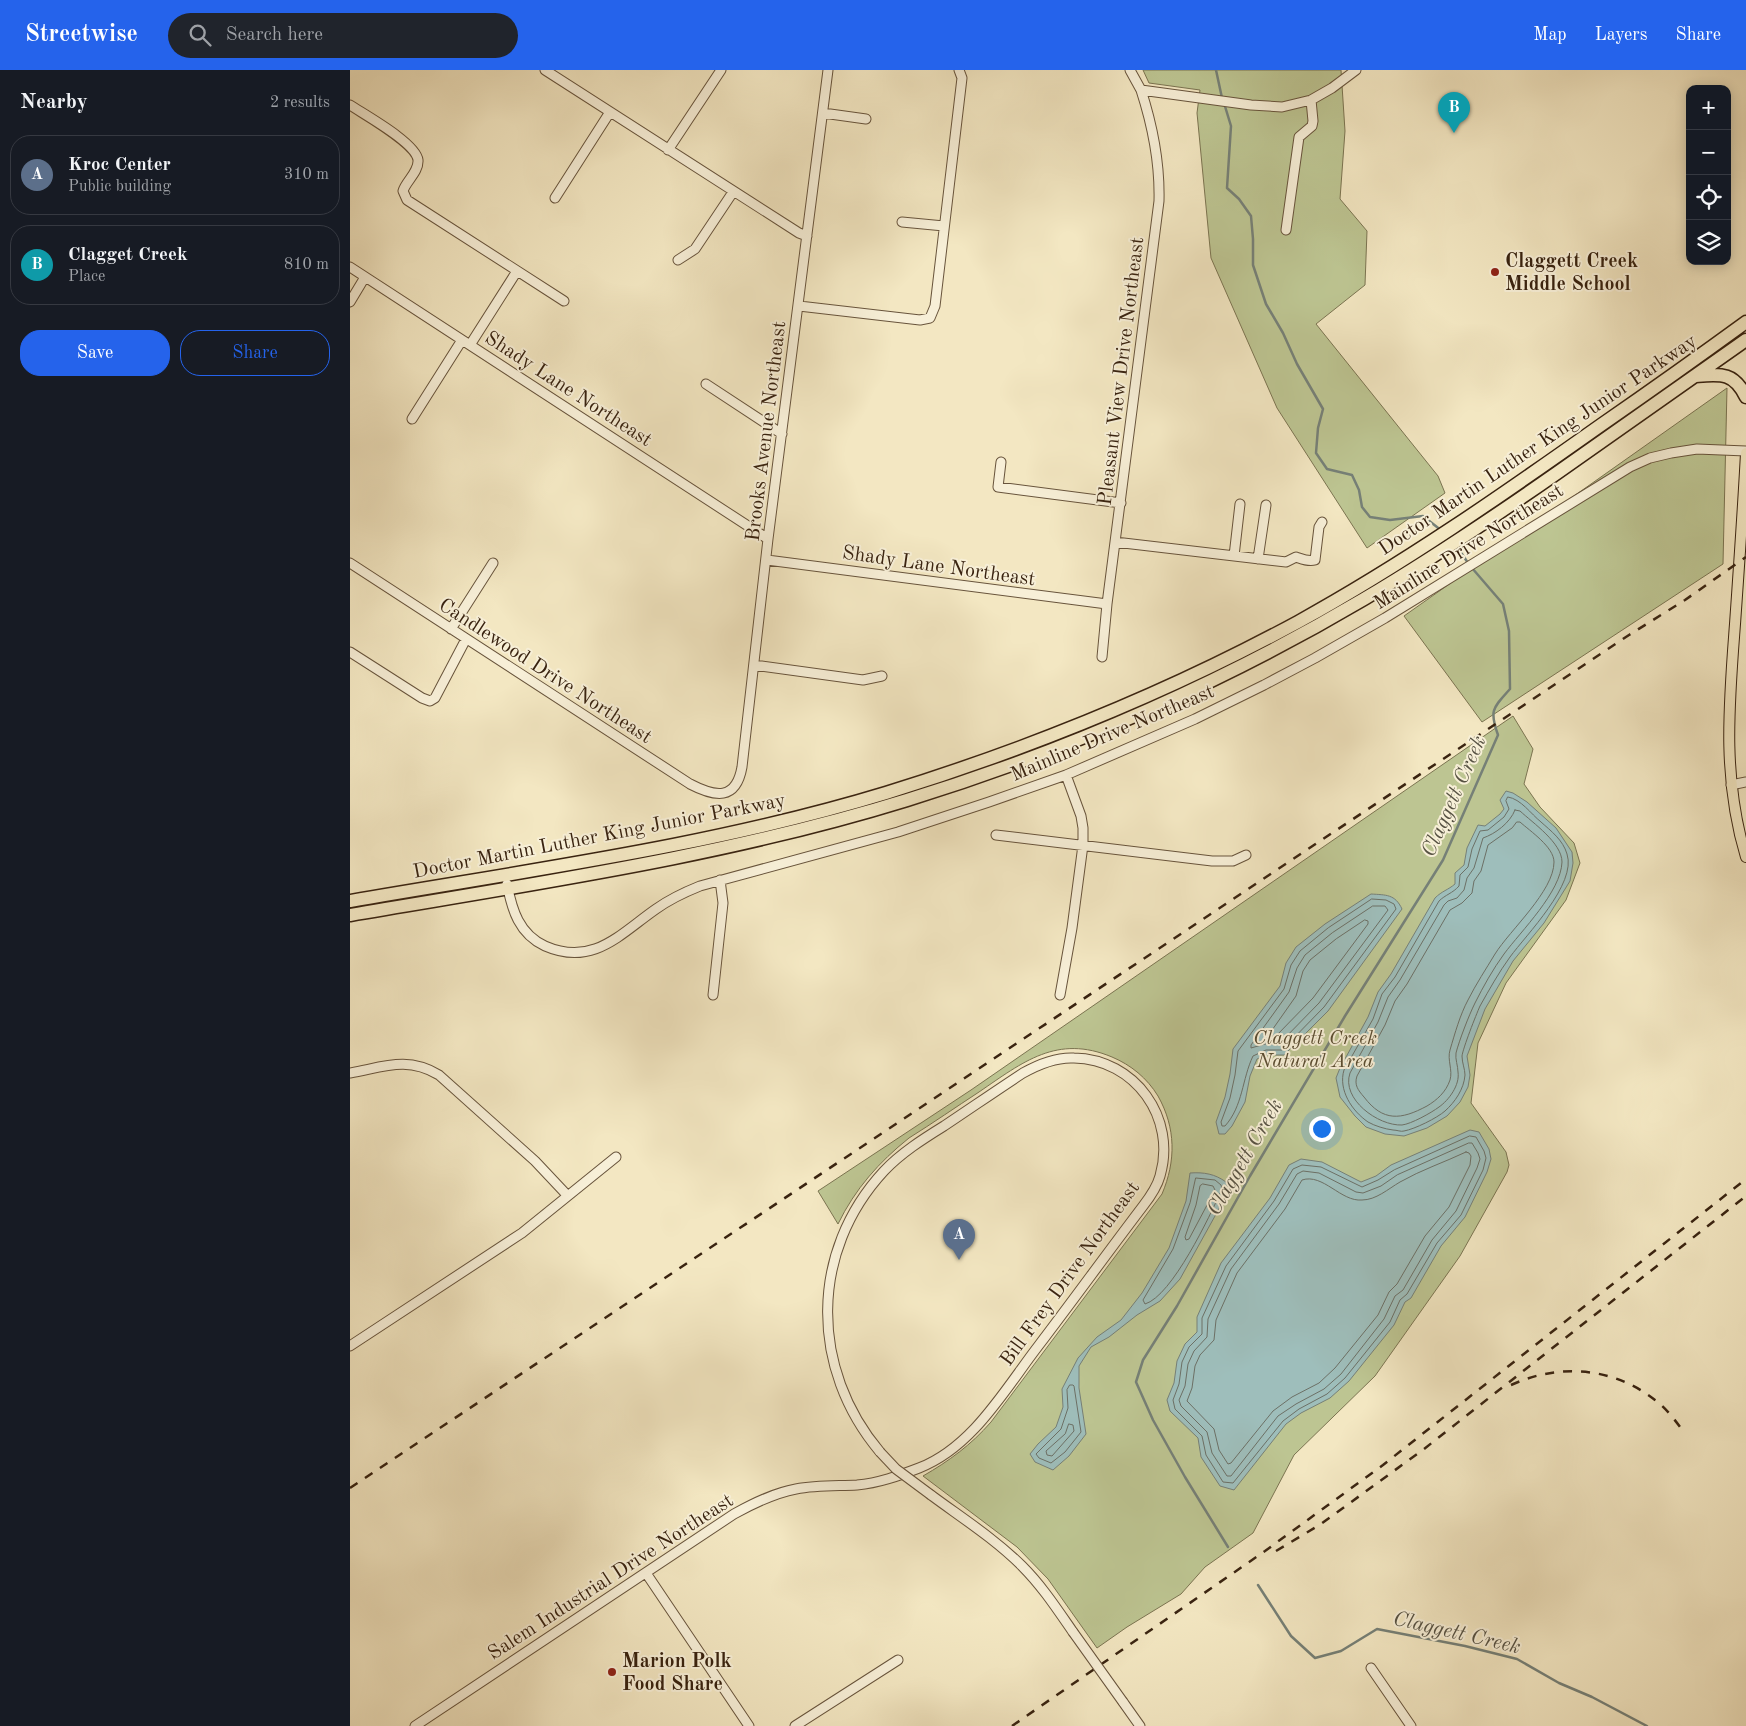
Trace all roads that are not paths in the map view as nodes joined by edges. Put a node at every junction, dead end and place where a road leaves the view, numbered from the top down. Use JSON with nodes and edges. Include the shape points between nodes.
{"nodes":[{"id":1,"x":545,"y":70,"type":"edge"},
{"id":2,"x":721,"y":70,"type":"edge"},
{"id":3,"x":828,"y":70,"type":"edge"},
{"id":4,"x":959,"y":70,"type":"edge"},
{"id":5,"x":1130,"y":70,"type":"edge"},
{"id":6,"x":1356,"y":70,"type":"edge"},
{"id":7,"x":1141,"y":90,"type":"junction"},
{"id":8,"x":1311,"y":100,"type":"junction"},
{"id":9,"x":350,"y":106,"type":"edge"},
{"id":10,"x":610,"y":112,"type":"junction"},
{"id":11,"x":823,"y":113,"type":"junction"},
{"id":12,"x":866,"y":119,"type":"dead end"},
{"id":13,"x":668,"y":150,"type":"junction"},
{"id":14,"x":733,"y":192,"type":"junction"},
{"id":15,"x":555,"y":198,"type":"dead end"},
{"id":16,"x":902,"y":222,"type":"dead end"},
{"id":17,"x":944,"y":226,"type":"junction"},
{"id":18,"x":1286,"y":230,"type":"dead end"},
{"id":19,"x":807,"y":236,"type":"junction"},
{"id":20,"x":678,"y":260,"type":"dead end"},
{"id":21,"x":350,"y":267,"type":"edge"},
{"id":22,"x":517,"y":271,"type":"junction"},
{"id":23,"x":366,"y":277,"type":"junction"},
{"id":24,"x":564,"y":301,"type":"dead end"},
{"id":25,"x":350,"y":302,"type":"edge"},
{"id":26,"x":799,"y":306,"type":"junction"},
{"id":27,"x":1746,"y":322,"type":"edge"},
{"id":28,"x":1746,"y":340,"type":"edge"},
{"id":29,"x":466,"y":342,"type":"junction"},
{"id":30,"x":1696,"y":376,"type":"junction"},
{"id":31,"x":706,"y":384,"type":"dead end"},
{"id":32,"x":1746,"y":397,"type":"edge"},
{"id":33,"x":412,"y":419,"type":"dead end"},
{"id":34,"x":782,"y":434,"type":"junction"},
{"id":35,"x":1746,"y":452,"type":"edge"},
{"id":36,"x":1001,"y":462,"type":"dead end"},
{"id":37,"x":1120,"y":503,"type":"junction"},
{"id":38,"x":1240,"y":504,"type":"dead end"},
{"id":39,"x":1266,"y":505,"type":"dead end"},
{"id":40,"x":1322,"y":522,"type":"dead end"},
{"id":41,"x":1472,"y":524,"type":"junction"},
{"id":42,"x":768,"y":538,"type":"junction"},
{"id":43,"x":1115,"y":542,"type":"junction"},
{"id":44,"x":1234,"y":556,"type":"junction"},
{"id":45,"x":1258,"y":559,"type":"junction"},
{"id":46,"x":767,"y":560,"type":"junction"},
{"id":47,"x":350,"y":563,"type":"edge"},
{"id":48,"x":493,"y":563,"type":"dead end"},
{"id":49,"x":1107,"y":604,"type":"junction"},
{"id":50,"x":451,"y":629,"type":"junction"},
{"id":51,"x":466,"y":639,"type":"junction"},
{"id":52,"x":350,"y":652,"type":"edge"},
{"id":53,"x":1102,"y":657,"type":"dead end"},
{"id":54,"x":754,"y":664,"type":"junction"},
{"id":55,"x":882,"y":676,"type":"dead end"},
{"id":56,"x":1066,"y":775,"type":"junction"},
{"id":57,"x":1746,"y":782,"type":"edge"},
{"id":58,"x":1731,"y":785,"type":"junction"},
{"id":59,"x":727,"y":793,"type":"joint"},
{"id":60,"x":996,"y":835,"type":"dead end"},
{"id":61,"x":1083,"y":845,"type":"junction"},
{"id":62,"x":1246,"y":855,"type":"dead end"},
{"id":63,"x":1746,"y":857,"type":"edge"},
{"id":64,"x":505,"y":874,"type":"junction"},
{"id":65,"x":720,"y":880,"type":"junction"},
{"id":66,"x":508,"y":888,"type":"junction"},
{"id":67,"x":350,"y":901,"type":"edge"},
{"id":68,"x":350,"y":915,"type":"edge"},
{"id":69,"x":713,"y":995,"type":"dead end"},
{"id":70,"x":1060,"y":995,"type":"dead end"},
{"id":71,"x":350,"y":1073,"type":"edge"},
{"id":72,"x":616,"y":1157,"type":"dead end"},
{"id":73,"x":567,"y":1195,"type":"junction"},
{"id":74,"x":350,"y":1346,"type":"edge"},
{"id":75,"x":836,"y":1486,"type":"joint"},
{"id":76,"x":646,"y":1573,"type":"junction"},
{"id":77,"x":898,"y":1660,"type":"dead end"},
{"id":78,"x":1372,"y":1668,"type":"dead end"},
{"id":79,"x":416,"y":1726,"type":"edge"},
{"id":80,"x":749,"y":1726,"type":"edge"},
{"id":81,"x":795,"y":1726,"type":"edge"},
{"id":82,"x":1140,"y":1726,"type":"edge"},
{"id":83,"x":1411,"y":1726,"type":"edge"}],
"edges":[{"from":1,"to":10,"type":"street"},
{"from":2,"to":13,"type":"street"},
{"from":3,"to":11,"type":"street","name":"Brooks Avenue Northeast"},
{"from":4,"to":17,"type":"street","via":[[962,78]]},
{"from":5,"to":7,"type":"street","name":"Pleasant View Drive Northeast"},
{"from":6,"to":8,"type":"street"},
{"from":7,"to":8,"type":"street","via":[[1251,106],[1282,107]]},
{"from":7,"to":37,"type":"street","name":"Pleasant View Drive Northeast","via":[[1156,144],[1159,201]]},
{"from":8,"to":18,"type":"street","via":[[1313,121],[1299,138]]},
{"from":9,"to":22,"type":"street","via":[[415,151],[417,168],[403,191],[407,200]]},
{"from":10,"to":13,"type":"street"},
{"from":10,"to":15,"type":"street"},
{"from":11,"to":12,"type":"street"},
{"from":11,"to":19,"type":"street","name":"Brooks Avenue Northeast"},
{"from":13,"to":14,"type":"street"},
{"from":14,"to":19,"type":"street"},
{"from":14,"to":20,"type":"street","via":[[695,249]]},
{"from":16,"to":17,"type":"street"},
{"from":17,"to":26,"type":"street","via":[[930,318],[920,320]]},
{"from":19,"to":26,"type":"street","name":"Brooks Avenue Northeast"},
{"from":21,"to":23,"type":"street","name":"Shady Lane Northeast"},
{"from":22,"to":24,"type":"street"},
{"from":22,"to":29,"type":"street"},
{"from":23,"to":25,"type":"street"},
{"from":23,"to":29,"type":"street","name":"Shady Lane Northeast"},
{"from":26,"to":34,"type":"street","name":"Brooks Avenue Northeast"},
{"from":27,"to":41,"type":"highway","name":"Doctor Martin Luther King Junior Parkway"},
{"from":28,"to":30,"type":"highway","name":"Doctor Martin Luther King Junior Parkway"},
{"from":29,"to":33,"type":"street"},
{"from":29,"to":42,"type":"street","name":"Shady Lane Northeast"},
{"from":30,"to":32,"type":"highway","via":[[1721,374],[1741,387]]},
{"from":30,"to":41,"type":"highway","name":"Doctor Martin Luther King Junior Parkway"},
{"from":31,"to":34,"type":"street"},
{"from":34,"to":42,"type":"street","name":"Brooks Avenue Northeast"},
{"from":35,"to":56,"type":"street","name":"Mainline Drive Northeast","via":[[1697,449],[1650,458],[1608,480],[1366,629],[1264,685]]},
{"from":35,"to":58,"type":"main road","via":[[1729,699]]},
{"from":36,"to":37,"type":"street","via":[[998,487]]},
{"from":37,"to":43,"type":"street","name":"Pleasant View Drive Northeast"},
{"from":38,"to":44,"type":"street"},
{"from":39,"to":45,"type":"street"},
{"from":40,"to":45,"type":"street","via":[[1315,560],[1296,557],[1286,562]]},
{"from":41,"to":64,"type":"highway","name":"Doctor Martin Luther King Junior Parkway","via":[[1422,548],[1296,623],[1216,664],[1139,700],[1015,750],[804,816],[718,836]]},
{"from":41,"to":66,"type":"highway","name":"Doctor Martin Luther King Junior Parkway","via":[[1430,559],[1331,618],[1231,671],[1100,731],[1007,767],[908,800],[786,833],[649,863]]},
{"from":42,"to":46,"type":"street","name":"Brooks Avenue Northeast"},
{"from":43,"to":44,"type":"street"},
{"from":43,"to":49,"type":"street","name":"Pleasant View Drive Northeast"},
{"from":44,"to":45,"type":"street"},
{"from":46,"to":49,"type":"street","name":"Shady Lane Northeast"},
{"from":46,"to":54,"type":"street","name":"Brooks Avenue Northeast"},
{"from":47,"to":50,"type":"street","name":"Candlewood Drive Northeast"},
{"from":48,"to":50,"type":"street"},
{"from":49,"to":53,"type":"street","name":"Pleasant View Drive Northeast"},
{"from":50,"to":51,"type":"street","name":"Candlewood Drive Northeast"},
{"from":51,"to":52,"type":"street","via":[[435,698],[430,701]]},
{"from":51,"to":59,"type":"street","name":"Candlewood Drive Northeast","via":[[690,784],[712,794]]},
{"from":54,"to":55,"type":"street","via":[[863,680]]},
{"from":54,"to":59,"type":"street","name":"Brooks Avenue Northeast","via":[[741,771],[735,786]]},
{"from":56,"to":61,"type":"street","via":[[1081,816]]},
{"from":56,"to":65,"type":"street","name":"Mainline Drive Northeast","via":[[898,832]]},
{"from":57,"to":58,"type":"street"},
{"from":58,"to":63,"type":"main road"},
{"from":60,"to":61,"type":"street"},
{"from":61,"to":62,"type":"street","via":[[1222,862]]},
{"from":61,"to":70,"type":"street"},
{"from":64,"to":66,"type":"street","name":"Mainline Drive Northeast"},
{"from":64,"to":67,"type":"highway","name":"Doctor Martin Luther King Junior Parkway"},
{"from":65,"to":66,"type":"street","name":"Mainline Drive Northeast","via":[[680,894],[598,949],[573,953],[547,947],[528,935],[519,923]]},
{"from":65,"to":69,"type":"street","via":[[724,904]]},
{"from":66,"to":68,"type":"highway","name":"Doctor Martin Luther King Junior Parkway"},
{"from":71,"to":73,"type":"street","via":[[403,1064],[429,1069],[535,1161]]},
{"from":72,"to":73,"type":"street"},
{"from":73,"to":74,"type":"street","via":[[522,1233]]},
{"from":75,"to":76,"type":"street","name":"Salem Industrial Drive Northeast","via":[[794,1489],[754,1503]]},
{"from":75,"to":82,"type":"street","name":"Bill Frey Drive Northeast","bridge":true,"via":[[879,1482],[894,1477],[929,1463],[961,1441],[987,1413],[1143,1206],[1159,1177],[1164,1160],[1164,1139],[1153,1105],[1128,1076],[1105,1063],[1088,1059],[1073,1058],[1039,1064],[903,1154],[879,1177],[854,1212],[840,1240],[827,1305],[829,1345],[838,1381],[859,1424],[896,1468],[931,1495],[997,1545],[1022,1566],[1046,1593]]},
{"from":76,"to":79,"type":"street","name":"Salem Industrial Drive Northeast"},
{"from":76,"to":80,"type":"street"},
{"from":77,"to":81,"type":"street"},
{"from":78,"to":83,"type":"street"}]}
